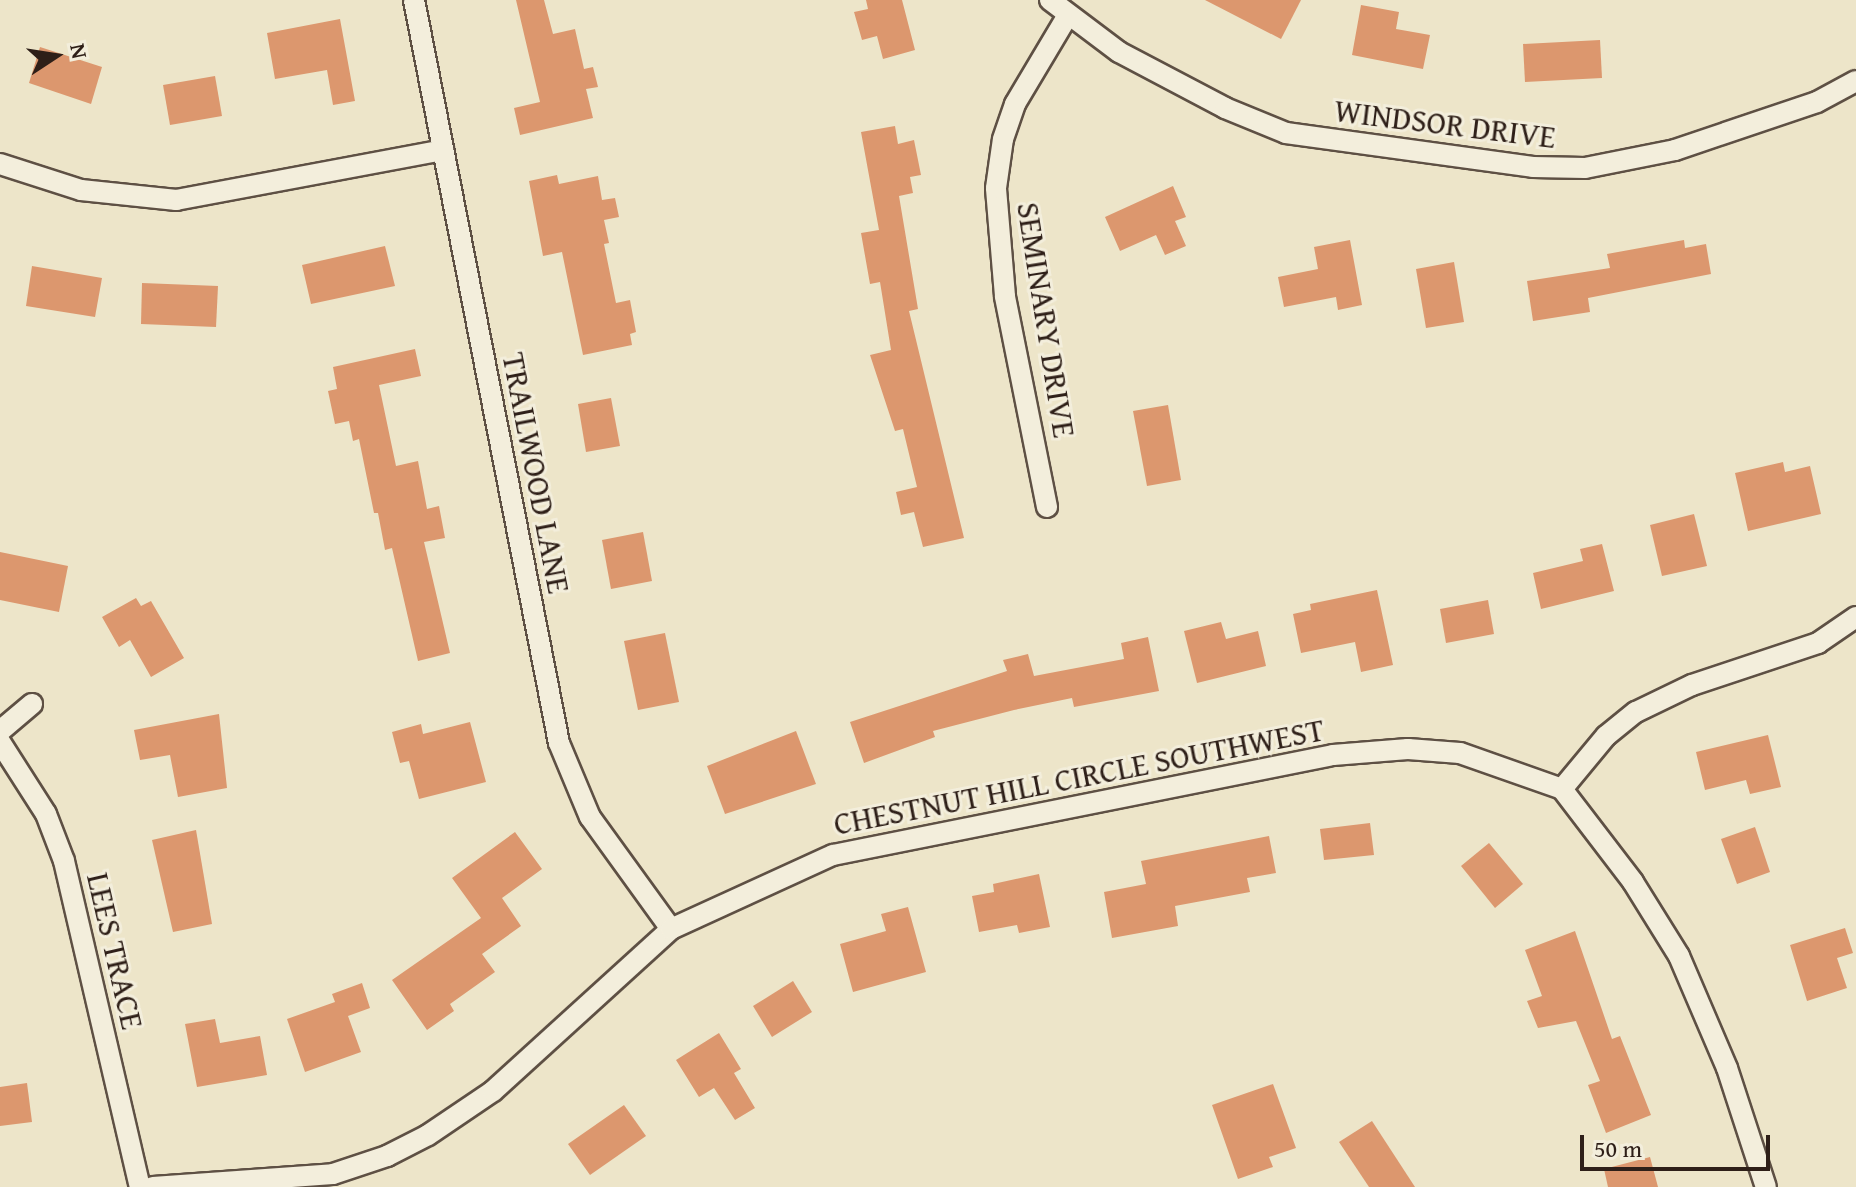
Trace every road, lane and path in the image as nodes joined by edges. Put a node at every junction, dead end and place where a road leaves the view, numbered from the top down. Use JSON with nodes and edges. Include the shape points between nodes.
{"nodes":[{"id":1,"x":414,"y":0,"type":"edge"},
{"id":2,"x":1050,"y":0,"type":"edge"},
{"id":3,"x":1068,"y":15,"type":"junction"},
{"id":4,"x":1856,"y":81,"type":"edge"},
{"id":5,"x":443,"y":150,"type":"junction"},
{"id":6,"x":0,"y":164,"type":"edge"},
{"id":7,"x":1047,"y":507,"type":"dead end"},
{"id":8,"x":1856,"y":617,"type":"edge"},
{"id":9,"x":32,"y":704,"type":"dead end"},
{"id":10,"x":0,"y":731,"type":"edge"},
{"id":11,"x":0,"y":742,"type":"edge"},
{"id":12,"x":1562,"y":789,"type":"junction"},
{"id":13,"x":671,"y":929,"type":"junction"},
{"id":14,"x":140,"y":1187,"type":"edge"},
{"id":15,"x":153,"y":1187,"type":"edge"},
{"id":16,"x":1766,"y":1187,"type":"edge"}],
"edges":[{"from":1,"to":5,"type":"street","name":"TRAILWOOD LANE"},
{"from":2,"to":3,"type":"street","name":"WINDSOR DRIVE"},
{"from":3,"to":4,"type":"street","name":"WINDSOR DRIVE","via":[[1164,77],[1286,133],[1533,167],[1585,168],[1675,150],[1791,111]]},
{"from":3,"to":7,"type":"street","name":"SEMINARY DRIVE","via":[[1015,104],[996,188],[1005,296]]},
{"from":5,"to":6,"type":"street","via":[[176,200],[81,190]]},
{"from":5,"to":13,"type":"street","name":"TRAILWOOD LANE","via":[[566,769],[608,845]]},
{"from":8,"to":12,"type":"street","via":[[1818,643],[1692,685],[1636,712],[1606,736]]},
{"from":9,"to":10,"type":"street"},
{"from":11,"to":14,"type":"street","name":"LEES TRACE","via":[[46,814],[64,861]]},
{"from":12,"to":13,"type":"street","name":"CHESTNUT HILL CIRCLE SOUTHWEST","via":[[1460,753],[1408,749],[1333,755],[870,845],[833,855]]},
{"from":12,"to":16,"type":"street","via":[[1633,882],[1679,956],[1727,1068]]},
{"from":13,"to":15,"type":"street","name":"CHESTNUT HILL CIRCLE SOUTHWEST","via":[[493,1091],[428,1135],[333,1174]]}]}
